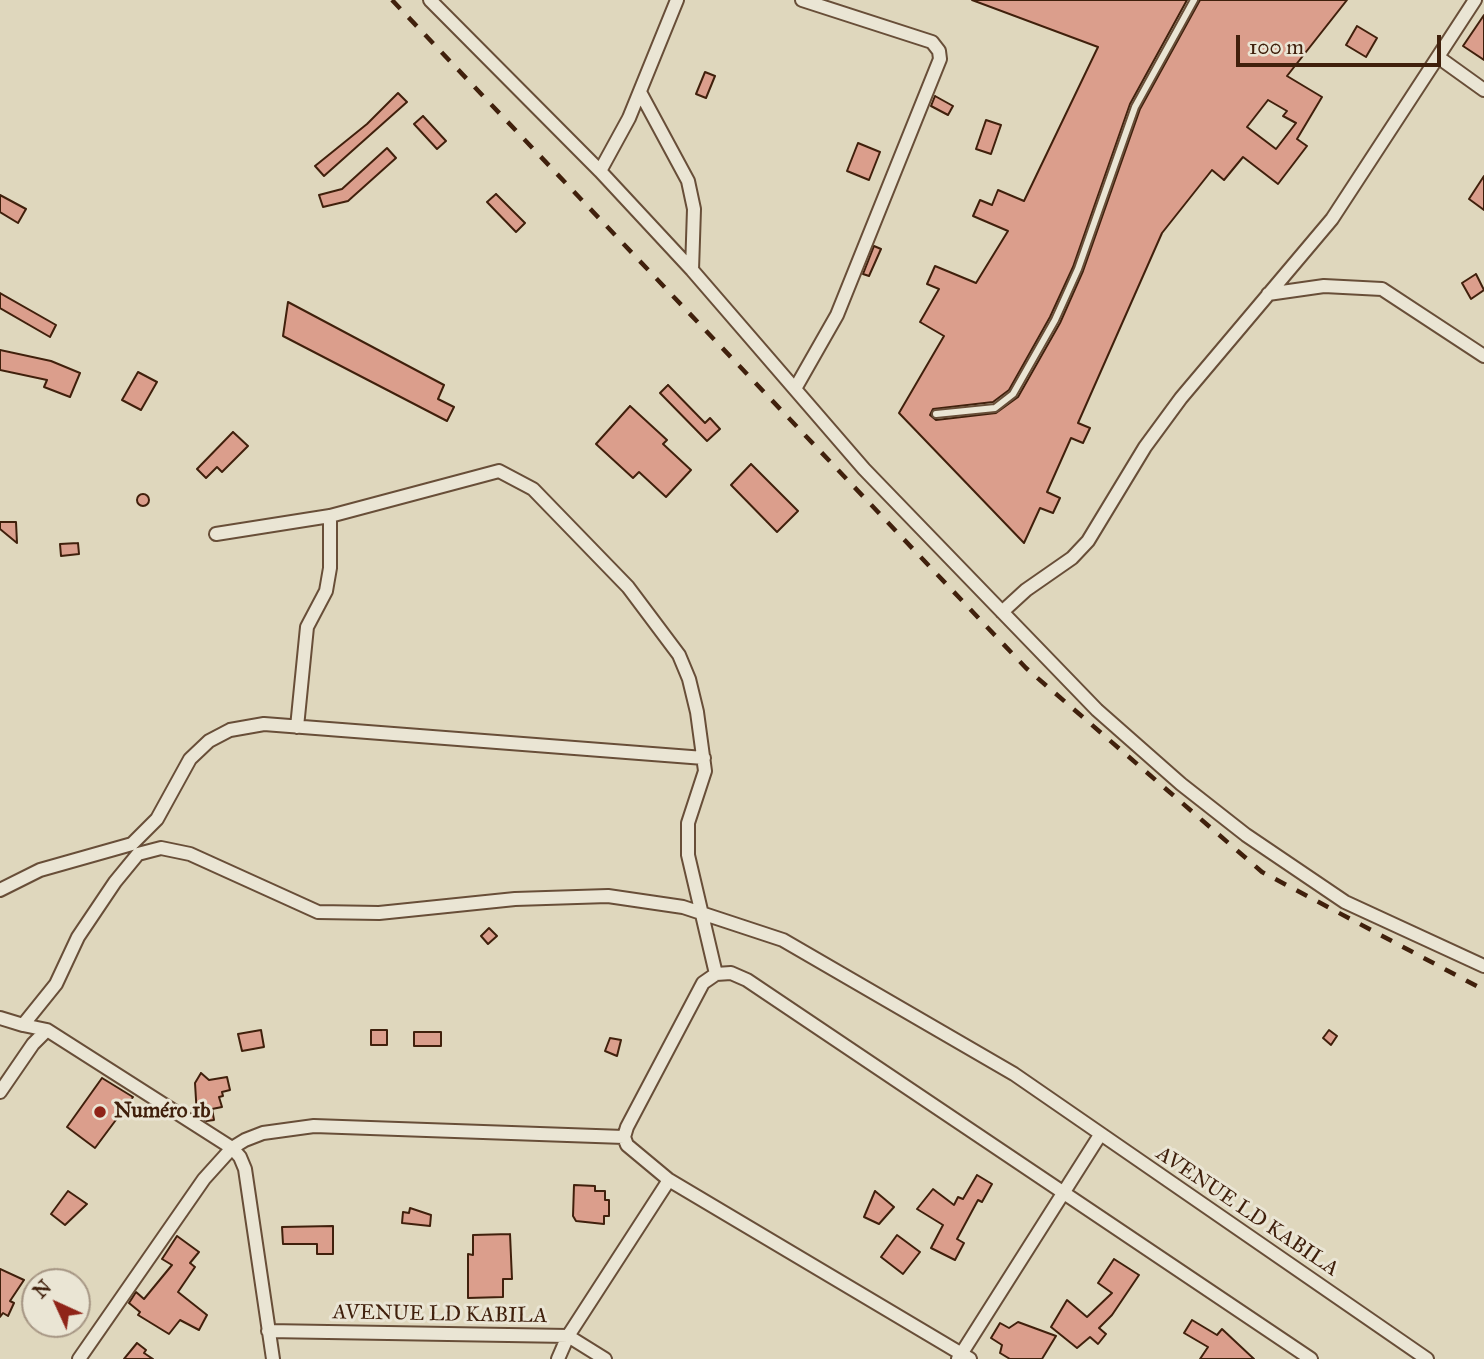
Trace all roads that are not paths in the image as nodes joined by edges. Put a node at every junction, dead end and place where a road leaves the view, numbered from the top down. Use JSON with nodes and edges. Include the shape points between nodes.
{"nodes":[{"id":1,"x":430,"y":0,"type":"edge"},
{"id":2,"x":677,"y":0,"type":"edge"},
{"id":3,"x":802,"y":0,"type":"edge"},
{"id":4,"x":1195,"y":0,"type":"edge"},
{"id":5,"x":1475,"y":0,"type":"edge"},
{"id":6,"x":1438,"y":58,"type":"junction"},
{"id":7,"x":1484,"y":90,"type":"edge"},
{"id":8,"x":640,"y":92,"type":"junction"},
{"id":9,"x":600,"y":170,"type":"junction"},
{"id":10,"x":692,"y":270,"type":"junction"},
{"id":11,"x":1268,"y":294,"type":"junction"},
{"id":12,"x":1484,"y":356,"type":"edge"},
{"id":13,"x":796,"y":387,"type":"junction"},
{"id":14,"x":936,"y":414,"type":"dead end"},
{"id":15,"x":330,"y":516,"type":"junction"},
{"id":16,"x":216,"y":534,"type":"dead end"},
{"id":17,"x":1002,"y":612,"type":"junction"},
{"id":18,"x":297,"y":727,"type":"junction"},
{"id":19,"x":704,"y":758,"type":"junction"},
{"id":20,"x":135,"y":849,"type":"junction"},
{"id":21,"x":0,"y":890,"type":"edge"},
{"id":22,"x":702,"y":915,"type":"junction"},
{"id":23,"x":1484,"y":966,"type":"edge"},
{"id":24,"x":716,"y":974,"type":"junction"},
{"id":25,"x":0,"y":1018,"type":"edge"},
{"id":26,"x":23,"y":1025,"type":"junction"},
{"id":27,"x":47,"y":1030,"type":"junction"},
{"id":28,"x":0,"y":1092,"type":"edge"},
{"id":29,"x":1100,"y":1135,"type":"junction"},
{"id":30,"x":624,"y":1137,"type":"junction"},
{"id":31,"x":232,"y":1148,"type":"junction"},
{"id":32,"x":669,"y":1180,"type":"junction"},
{"id":33,"x":1063,"y":1191,"type":"junction"},
{"id":34,"x":268,"y":1331,"type":"junction"},
{"id":35,"x":568,"y":1336,"type":"junction"},
{"id":36,"x":963,"y":1357,"type":"edge"},
{"id":37,"x":79,"y":1359,"type":"edge"},
{"id":38,"x":273,"y":1359,"type":"edge"},
{"id":39,"x":558,"y":1359,"type":"edge"},
{"id":40,"x":605,"y":1359,"type":"edge"},
{"id":41,"x":1311,"y":1359,"type":"edge"},
{"id":42,"x":1427,"y":1359,"type":"edge"}],
"edges":[{"from":1,"to":9,"type":"street"},
{"from":2,"to":8,"type":"street"},
{"from":3,"to":13,"type":"street","via":[[932,42],[940,59],[838,315]]},
{"from":4,"to":14,"type":"lane","via":[[1135,107],[1078,270],[1013,394],[995,408]]},
{"from":5,"to":6,"type":"street"},
{"from":6,"to":7,"type":"street"},
{"from":6,"to":11,"type":"street","via":[[1332,219]]},
{"from":8,"to":9,"type":"street"},
{"from":8,"to":10,"type":"street","via":[[688,181],[694,209]]},
{"from":9,"to":10,"type":"street"},
{"from":10,"to":13,"type":"street"},
{"from":11,"to":12,"type":"street","via":[[1324,286],[1382,289]]},
{"from":11,"to":17,"type":"street","via":[[1145,447],[1088,541]]},
{"from":13,"to":17,"type":"street","via":[[864,468]]},
{"from":15,"to":16,"type":"street"},
{"from":15,"to":18,"type":"street","via":[[330,568],[326,591],[307,627]]},
{"from":15,"to":19,"type":"street","via":[[499,471],[533,489],[620,578],[679,655],[697,712]]},
{"from":17,"to":23,"type":"street","via":[[1097,710],[1246,835],[1345,902]]},
{"from":18,"to":19,"type":"street"},
{"from":18,"to":20,"type":"street","via":[[264,724],[230,730],[209,741],[190,759]]},
{"from":19,"to":22,"type":"street","via":[[702,785],[687,838]]},
{"from":20,"to":21,"type":"street","name":"AVENUE LD KABILA","via":[[40,870]]},
{"from":20,"to":22,"type":"street","name":"AVENUE LD KABILA","via":[[190,854],[318,912],[379,913],[515,899],[608,896],[657,901]]},
{"from":20,"to":26,"type":"street","via":[[78,937],[56,984]]},
{"from":22,"to":24,"type":"street"},
{"from":22,"to":29,"type":"street","name":"AVENUE LD KABILA","via":[[783,940],[1014,1074]]},
{"from":24,"to":30,"type":"street","via":[[702,984],[693,999]]},
{"from":24,"to":33,"type":"street","via":[[731,973],[747,980]]},
{"from":25,"to":26,"type":"street"},
{"from":26,"to":27,"type":"street"},
{"from":27,"to":28,"type":"street"},
{"from":27,"to":31,"type":"street"},
{"from":29,"to":33,"type":"street"},
{"from":29,"to":42,"type":"street","name":"AVENUE LD KABILA"},
{"from":30,"to":31,"type":"street","via":[[314,1126],[263,1133]]},
{"from":30,"to":32,"type":"street","via":[[633,1151]]},
{"from":31,"to":34,"type":"street","via":[[245,1169]]},
{"from":31,"to":37,"type":"street","via":[[204,1179]]},
{"from":32,"to":35,"type":"street"},
{"from":32,"to":36,"type":"street"},
{"from":33,"to":36,"type":"street"},
{"from":33,"to":41,"type":"street"},
{"from":34,"to":35,"type":"street","name":"AVENUE LD KABILA"},
{"from":34,"to":38,"type":"street"},
{"from":35,"to":39,"type":"street"},
{"from":35,"to":40,"type":"street","name":"AVENUE LD KABILA"}]}
